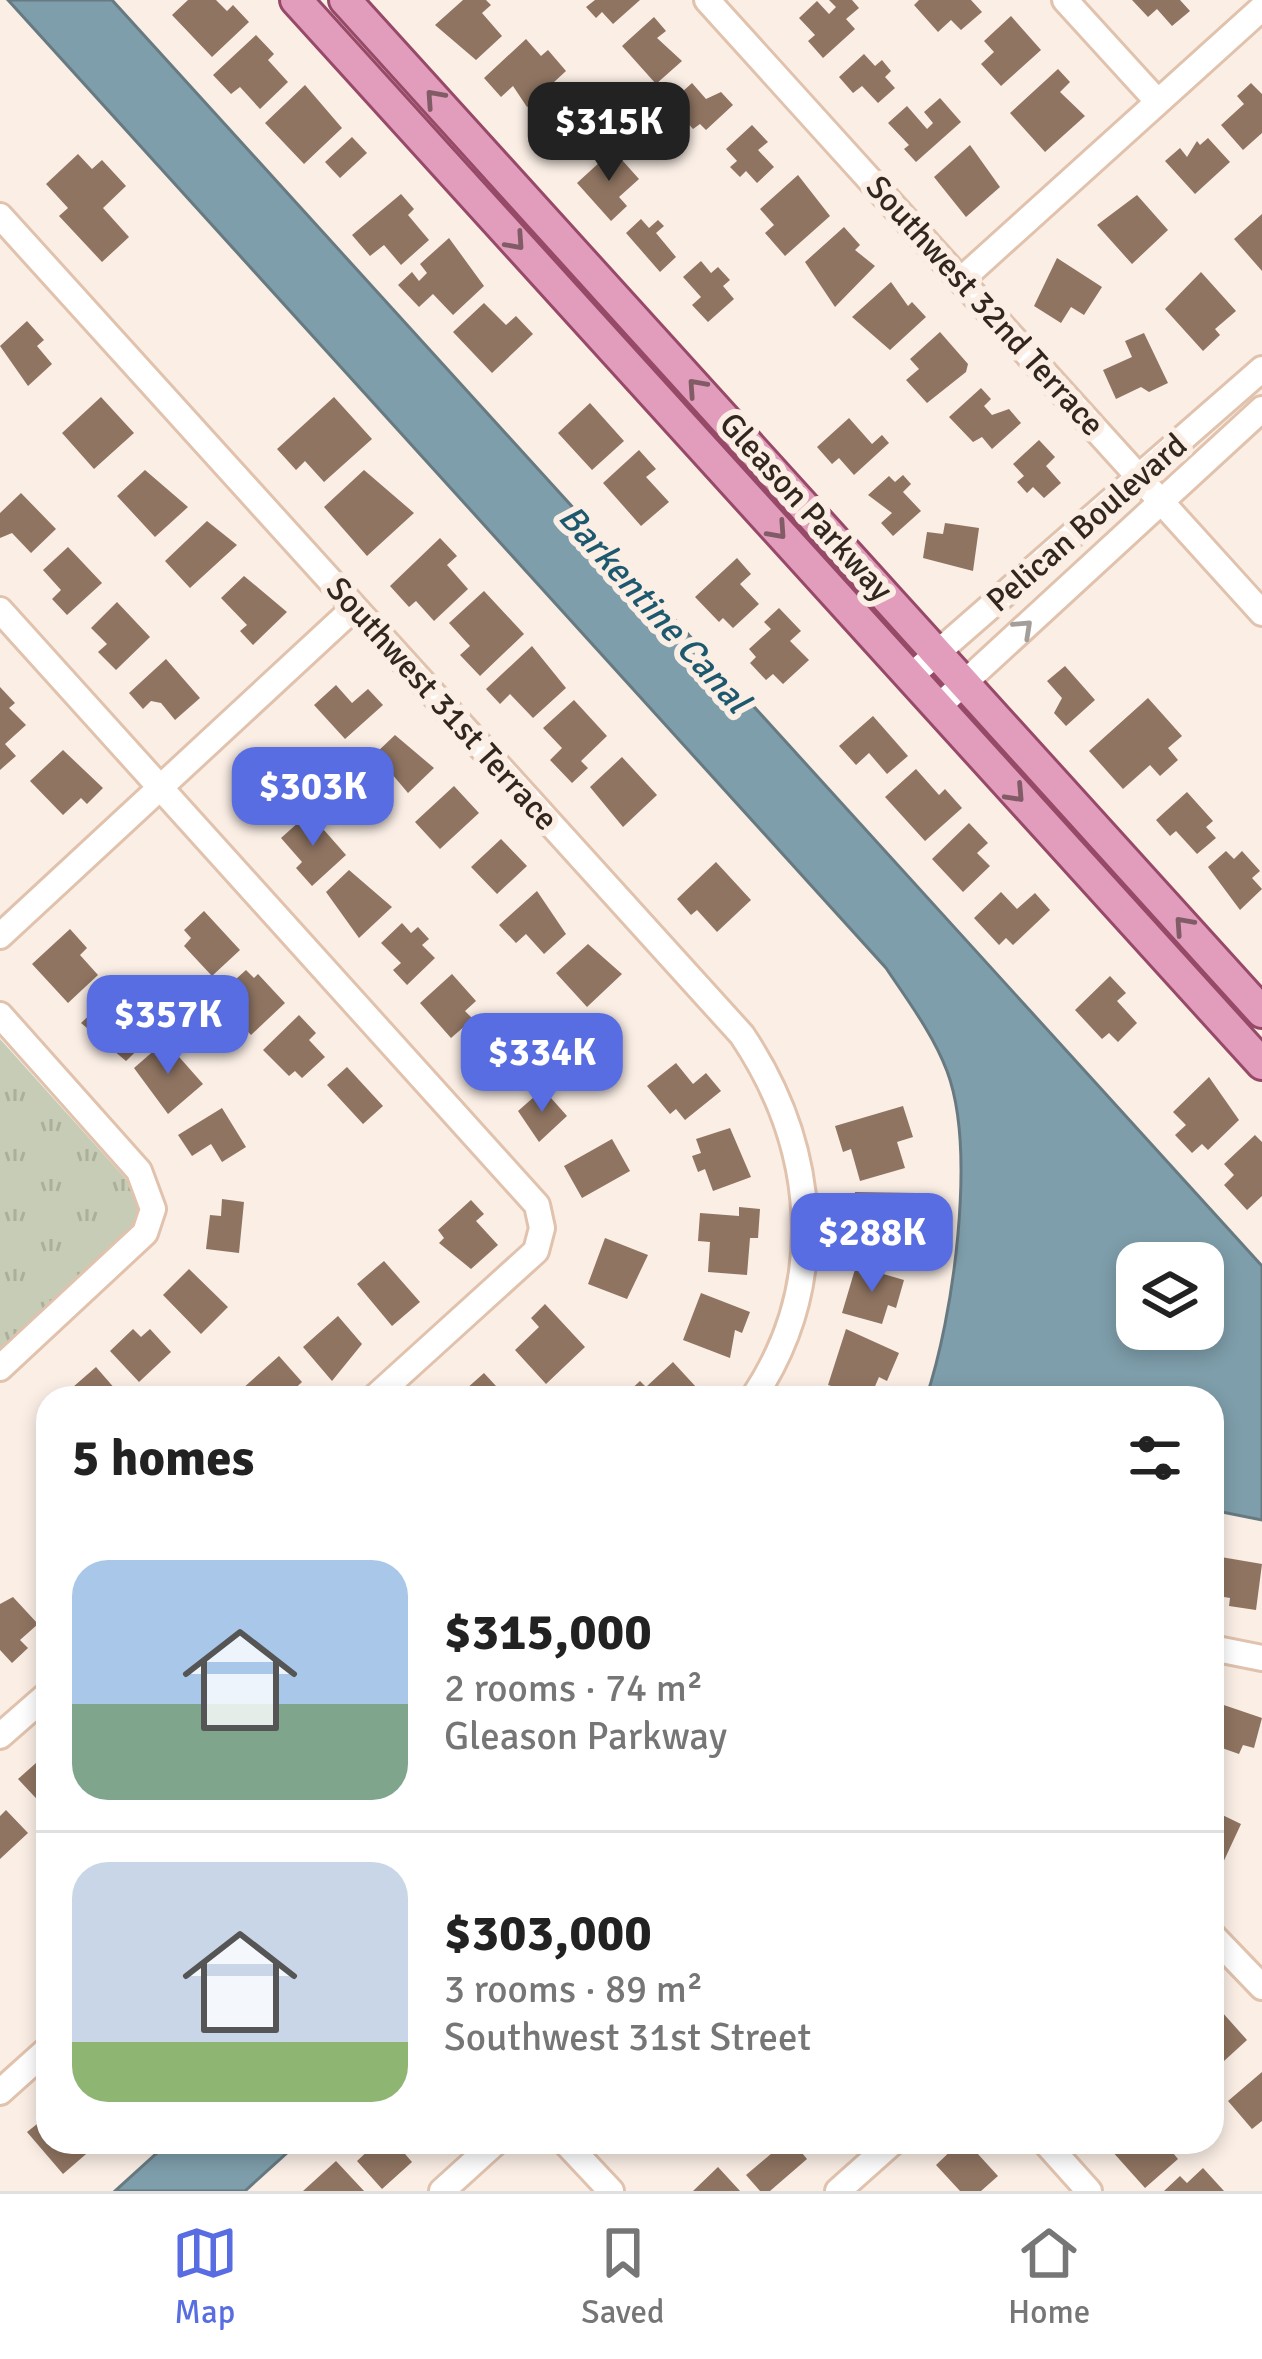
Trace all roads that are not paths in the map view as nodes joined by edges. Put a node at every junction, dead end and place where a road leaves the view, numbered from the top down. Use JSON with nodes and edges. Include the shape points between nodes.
{"nodes":[{"id":1,"x":296,"y":0,"type":"edge"},
{"id":2,"x":345,"y":0,"type":"edge"},
{"id":3,"x":707,"y":0,"type":"edge"},
{"id":4,"x":1065,"y":0,"type":"edge"},
{"id":5,"x":1262,"y":8,"type":"edge"},
{"id":6,"x":1158,"y":102,"type":"junction"},
{"id":7,"x":0,"y":216,"type":"edge"},
{"id":8,"x":962,"y":279,"type":"junction"},
{"id":9,"x":1262,"y":369,"type":"edge"},
{"id":10,"x":1262,"y":410,"type":"edge"},
{"id":11,"x":1141,"y":475,"type":"junction"},
{"id":12,"x":1160,"y":501,"type":"junction"},
{"id":13,"x":353,"y":608,"type":"junction"},
{"id":14,"x":0,"y":610,"type":"edge"},
{"id":15,"x":1262,"y":613,"type":"edge"},
{"id":16,"x":938,"y":655,"type":"junction"},
{"id":17,"x":911,"y":675,"type":"junction"},
{"id":18,"x":965,"y":683,"type":"junction"},
{"id":19,"x":938,"y":706,"type":"junction"},
{"id":20,"x":160,"y":787,"type":"junction"},
{"id":21,"x":0,"y":936,"type":"edge"},
{"id":22,"x":1262,"y":1012,"type":"edge"},
{"id":23,"x":0,"y":1015,"type":"edge"},
{"id":24,"x":1262,"y":1064,"type":"edge"},
{"id":25,"x":0,"y":1368,"type":"edge"},
{"id":26,"x":387,"y":1386,"type":"edge"},
{"id":27,"x":760,"y":1386,"type":"edge"},
{"id":28,"x":1224,"y":1650,"type":"edge"},
{"id":29,"x":1262,"y":1658,"type":"edge"},
{"id":30,"x":36,"y":1704,"type":"edge"},
{"id":31,"x":0,"y":1736,"type":"edge"},
{"id":32,"x":1224,"y":1948,"type":"edge"},
{"id":33,"x":1262,"y":1988,"type":"edge"},
{"id":34,"x":36,"y":2060,"type":"edge"},
{"id":35,"x":0,"y":2092,"type":"edge"},
{"id":36,"x":483,"y":2154,"type":"edge"},
{"id":37,"x":576,"y":2154,"type":"edge"},
{"id":38,"x":880,"y":2154,"type":"edge"},
{"id":39,"x":1056,"y":2154,"type":"edge"},
{"id":40,"x":442,"y":2191,"type":"edge"},
{"id":41,"x":610,"y":2191,"type":"edge"},
{"id":42,"x":838,"y":2191,"type":"edge"},
{"id":43,"x":1089,"y":2191,"type":"edge"}],
"edges":[{"from":1,"to":17,"type":"main road","name":"Gleason Parkway","one_way":true},
{"from":16,"to":2,"type":"main road","name":"Gleason Parkway","one_way":true},
{"from":3,"to":8,"type":"street","name":"Southwest 32nd Terrace"},
{"from":4,"to":6,"type":"street"},
{"from":5,"to":6,"type":"street"},
{"from":6,"to":8,"type":"street"},
{"from":7,"to":13,"type":"street","name":"Southwest 31st Terrace"},
{"from":8,"to":11,"type":"street","name":"Southwest 32nd Terrace"},
{"from":9,"to":11,"type":"street","name":"Pelican Boulevard"},
{"from":10,"to":12,"type":"street","name":"Pelican Boulevard"},
{"from":11,"to":12,"type":"street","name":"Southwest 32nd Terrace"},
{"from":11,"to":16,"type":"street","name":"Pelican Boulevard"},
{"from":12,"to":15,"type":"street","name":"Southwest 32nd Terrace"},
{"from":18,"to":12,"type":"street","name":"Pelican Boulevard","one_way":true},
{"from":13,"to":20,"type":"street"},
{"from":13,"to":27,"type":"street","name":"Southwest 31st Terrace","via":[[742,1035],[784,1108],[807,1232],[797,1306]]},
{"from":14,"to":20,"type":"street"},
{"from":16,"to":17,"type":"street","name":"Pelican Boulevard"},
{"from":16,"to":18,"type":"main road","name":"Gleason Parkway"},
{"from":17,"to":19,"type":"main road","name":"Gleason Parkway"},
{"from":18,"to":19,"type":"street","name":"Pelican Boulevard"},
{"from":22,"to":18,"type":"main road","name":"Gleason Parkway","one_way":true},
{"from":19,"to":24,"type":"main road","name":"Gleason Parkway","one_way":true},
{"from":20,"to":21,"type":"street"},
{"from":20,"to":26,"type":"street","via":[[537,1205],[536,1251]]},
{"from":23,"to":25,"type":"street","via":[[139,1171],[153,1209],[145,1233]]},
{"from":28,"to":29,"type":"street"},
{"from":30,"to":31,"type":"street"},
{"from":32,"to":33,"type":"street"},
{"from":34,"to":35,"type":"street"},
{"from":36,"to":40,"type":"street"},
{"from":37,"to":41,"type":"street"},
{"from":38,"to":42,"type":"street"},
{"from":39,"to":43,"type":"street"}]}
